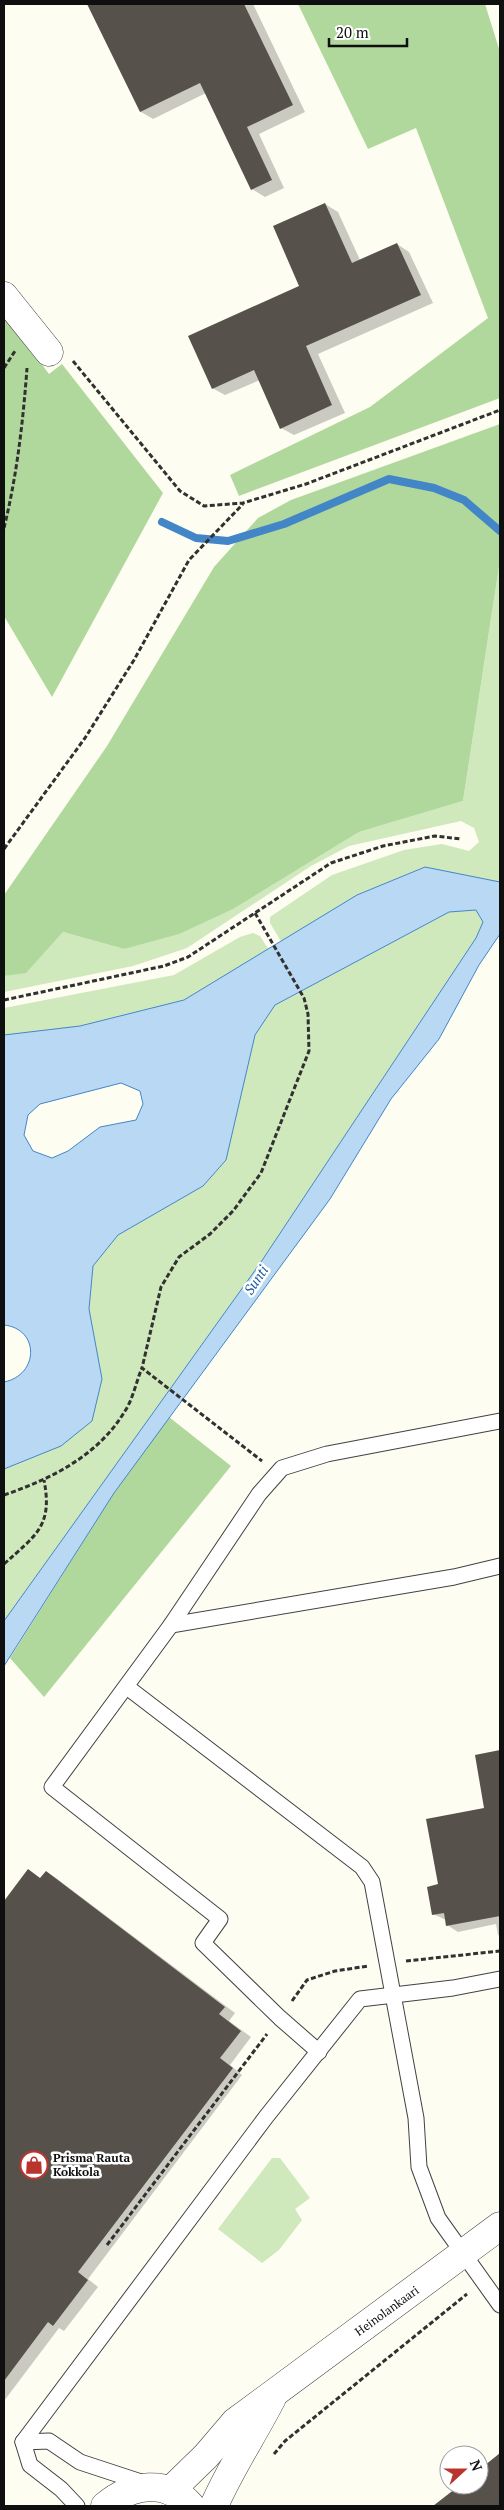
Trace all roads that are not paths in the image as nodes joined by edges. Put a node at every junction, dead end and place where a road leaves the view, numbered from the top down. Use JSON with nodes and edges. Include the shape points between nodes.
{"nodes":[{"id":1,"x":4,"y":296,"type":"edge"},
{"id":2,"x":59,"y":353,"type":"road end"},
{"id":3,"x":500,"y":1421,"type":"edge"},
{"id":4,"x":500,"y":1566,"type":"edge"},
{"id":5,"x":170,"y":1626,"type":"junction"},
{"id":6,"x":127,"y":1687,"type":"junction"},
{"id":7,"x":500,"y":1979,"type":"edge"},
{"id":8,"x":393,"y":1994,"type":"junction"},
{"id":9,"x":319,"y":2052,"type":"junction"},
{"id":10,"x":500,"y":2226,"type":"edge"},
{"id":11,"x":463,"y":2255,"type":"junction"},
{"id":12,"x":500,"y":2305,"type":"edge"},
{"id":13,"x":274,"y":2395,"type":"junction"},
{"id":14,"x":23,"y":2442,"type":"junction"},
{"id":15,"x":172,"y":2494,"type":"edge"},
{"id":16,"x":77,"y":2506,"type":"edge"},
{"id":17,"x":105,"y":2506,"type":"edge"},
{"id":18,"x":214,"y":2506,"type":"edge"}],
"edges":[{"from":1,"to":2,"type":"street","via":[[29,330]]},
{"from":3,"to":5,"type":"lane","via":[[327,1454],[282,1468],[259,1494]]},
{"from":4,"to":5,"type":"lane","via":[[454,1577]]},
{"from":5,"to":6,"type":"lane"},
{"from":6,"to":8,"type":"lane","via":[[362,1867],[372,1882]]},
{"from":6,"to":9,"type":"lane","via":[[52,1787],[220,1919],[203,1943]]},
{"from":7,"to":8,"type":"lane"},
{"from":8,"to":9,"type":"lane","via":[[360,2000]]},
{"from":8,"to":11,"type":"lane","via":[[416,2118],[419,2166],[438,2218]]},
{"from":9,"to":14,"type":"lane","via":[[266,2117]]},
{"from":10,"to":11,"type":"street","name":"Heinolankaari"},
{"from":11,"to":12,"type":"lane"},
{"from":11,"to":13,"type":"street","name":"Heinolankaari"},
{"from":13,"to":15,"type":"street","name":"Heinolankaari","via":[[235,2422]]},
{"from":13,"to":18,"type":"street","name":"Heinolankaari","via":[[228,2473]]},
{"from":14,"to":15,"type":"lane","via":[[49,2441],[80,2462]]},
{"from":14,"to":16,"type":"lane","via":[[30,2465]]},
{"from":15,"to":17,"type":"street","via":[[135,2488]]}]}
